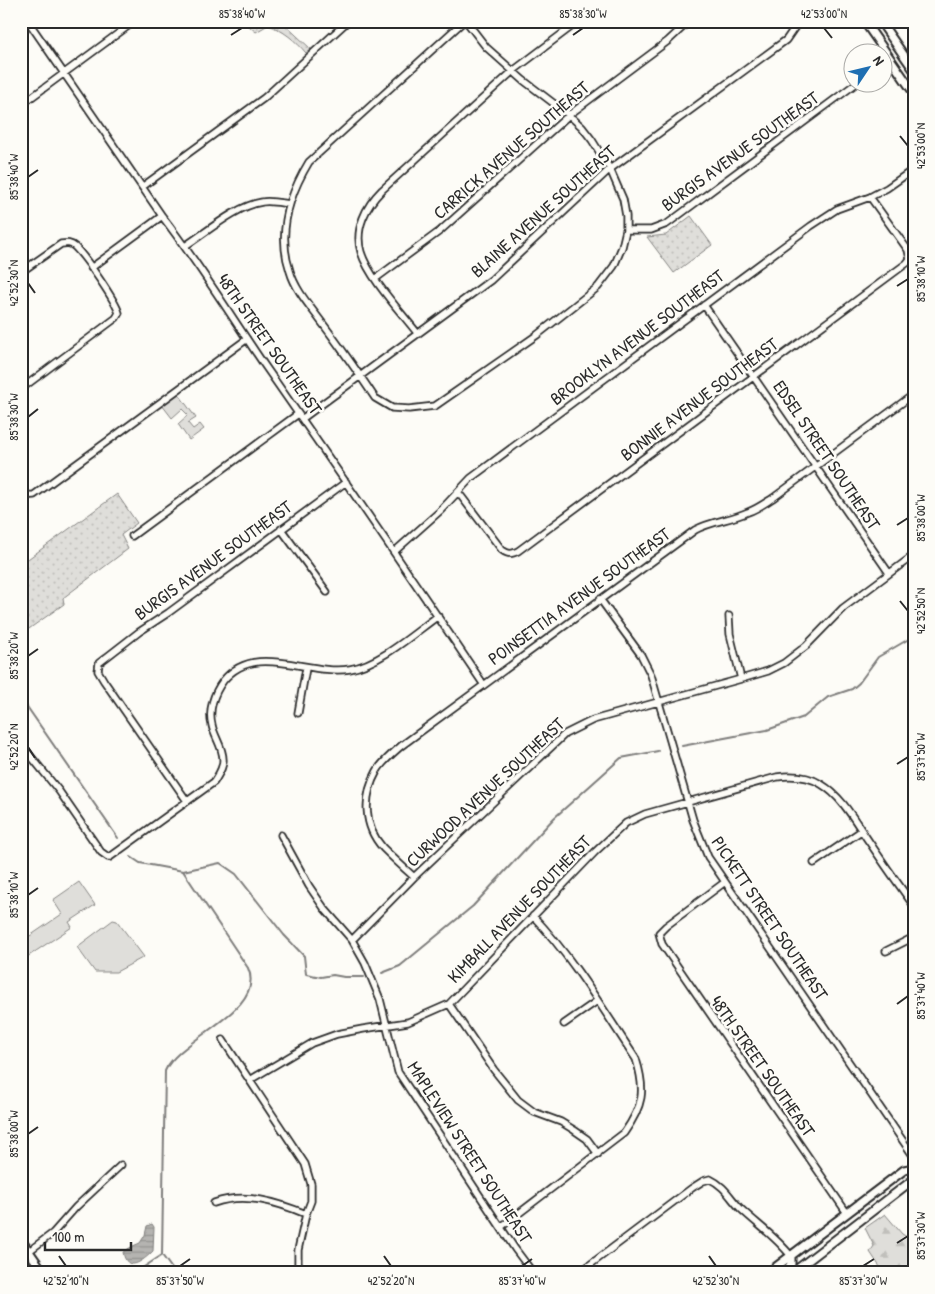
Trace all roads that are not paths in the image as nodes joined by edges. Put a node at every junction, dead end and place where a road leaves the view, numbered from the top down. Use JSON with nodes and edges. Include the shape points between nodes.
{"nodes":[{"id":1,"x":28,"y":21,"type":"edge"},
{"id":2,"x":135,"y":21,"type":"edge"},
{"id":3,"x":348,"y":21,"type":"edge"},
{"id":4,"x":465,"y":21,"type":"edge"},
{"id":5,"x":579,"y":21,"type":"edge"},
{"id":6,"x":686,"y":21,"type":"edge"},
{"id":7,"x":796,"y":21,"type":"edge"},
{"id":8,"x":864,"y":21,"type":"edge"},
{"id":9,"x":880,"y":21,"type":"edge"},
{"id":10,"x":878,"y":42,"type":"edge"},
{"id":11,"x":892,"y":59,"type":"edge"},
{"id":12,"x":892,"y":62,"type":"edge"},
{"id":13,"x":913,"y":70,"type":"edge"},
{"id":14,"x":513,"y":71,"type":"junction"},
{"id":15,"x":64,"y":74,"type":"junction"},
{"id":16,"x":845,"y":92,"type":"edge"},
{"id":17,"x":914,"y":93,"type":"edge"},
{"id":18,"x":21,"y":105,"type":"edge"},
{"id":19,"x":569,"y":115,"type":"junction"},
{"id":20,"x":610,"y":169,"type":"junction"},
{"id":21,"x":914,"y":169,"type":"edge"},
{"id":22,"x":142,"y":187,"type":"junction"},
{"id":23,"x":870,"y":197,"type":"junction"},
{"id":24,"x":289,"y":204,"type":"junction"},
{"id":25,"x":162,"y":216,"type":"junction"},
{"id":26,"x":626,"y":230,"type":"junction"},
{"id":27,"x":185,"y":246,"type":"junction"},
{"id":28,"x":91,"y":268,"type":"junction"},
{"id":29,"x":21,"y":272,"type":"edge"},
{"id":30,"x":375,"y":279,"type":"junction"},
{"id":31,"x":704,"y":304,"type":"junction"},
{"id":32,"x":418,"y":334,"type":"junction"},
{"id":33,"x":247,"y":339,"type":"junction"},
{"id":34,"x":754,"y":375,"type":"junction"},
{"id":35,"x":360,"y":376,"type":"junction"},
{"id":36,"x":21,"y":389,"type":"edge"},
{"id":37,"x":914,"y":394,"type":"edge"},
{"id":38,"x":301,"y":416,"type":"junction"},
{"id":39,"x":816,"y":467,"type":"junction"},
{"id":40,"x":346,"y":482,"type":"junction"},
{"id":41,"x":458,"y":492,"type":"junction"},
{"id":42,"x":23,"y":496,"type":"edge"},
{"id":43,"x":281,"y":529,"type":"junction"},
{"id":44,"x":132,"y":536,"type":"dead end"},
{"id":45,"x":394,"y":552,"type":"junction"},
{"id":46,"x":914,"y":555,"type":"edge"},
{"id":47,"x":889,"y":573,"type":"junction"},
{"id":48,"x":327,"y":592,"type":"dead end"},
{"id":49,"x":600,"y":599,"type":"junction"},
{"id":50,"x":438,"y":616,"type":"junction"},
{"id":51,"x":729,"y":616,"type":"dead end"},
{"id":52,"x":306,"y":668,"type":"junction"},
{"id":53,"x":741,"y":679,"type":"junction"},
{"id":54,"x":484,"y":685,"type":"junction"},
{"id":55,"x":660,"y":701,"type":"junction"},
{"id":56,"x":298,"y":713,"type":"dead end"},
{"id":57,"x":21,"y":744,"type":"edge"},
{"id":58,"x":187,"y":801,"type":"junction"},
{"id":59,"x":687,"y":802,"type":"junction"},
{"id":60,"x":861,"y":831,"type":"junction"},
{"id":61,"x":281,"y":835,"type":"dead end"},
{"id":62,"x":814,"y":863,"type":"dead end"},
{"id":63,"x":414,"y":877,"type":"junction"},
{"id":64,"x":725,"y":882,"type":"junction"},
{"id":65,"x":914,"y":906,"type":"edge"},
{"id":66,"x":533,"y":916,"type":"junction"},
{"id":67,"x":914,"y":936,"type":"edge"},
{"id":68,"x":352,"y":940,"type":"junction"},
{"id":69,"x":886,"y":951,"type":"dead end"},
{"id":70,"x":597,"y":1001,"type":"junction"},
{"id":71,"x":449,"y":1004,"type":"junction"},
{"id":72,"x":564,"y":1024,"type":"dead end"},
{"id":73,"x":386,"y":1026,"type":"junction"},
{"id":74,"x":223,"y":1040,"type":"dead end"},
{"id":75,"x":250,"y":1080,"type":"junction"},
{"id":76,"x":598,"y":1154,"type":"junction"},
{"id":77,"x":914,"y":1157,"type":"edge"},
{"id":78,"x":121,"y":1165,"type":"dead end"},
{"id":79,"x":914,"y":1168,"type":"edge"},
{"id":80,"x":914,"y":1179,"type":"edge"},
{"id":81,"x":214,"y":1204,"type":"dead end"},
{"id":82,"x":847,"y":1213,"type":"junction"},
{"id":83,"x":306,"y":1214,"type":"junction"},
{"id":84,"x":500,"y":1227,"type":"junction"},
{"id":85,"x":21,"y":1240,"type":"edge"},
{"id":86,"x":29,"y":1251,"type":"junction"},
{"id":87,"x":791,"y":1256,"type":"junction"},
{"id":88,"x":44,"y":1273,"type":"edge"},
{"id":89,"x":298,"y":1273,"type":"edge"},
{"id":90,"x":533,"y":1273,"type":"edge"},
{"id":91,"x":579,"y":1273,"type":"edge"},
{"id":92,"x":768,"y":1273,"type":"edge"},
{"id":93,"x":785,"y":1273,"type":"edge"},
{"id":94,"x":792,"y":1273,"type":"edge"}],
"edges":[{"from":1,"to":15,"type":"street","name":"48TH STREET SOUTHEAST"},
{"from":2,"to":15,"type":"street"},
{"from":3,"to":22,"type":"street","via":[[264,98]]},
{"from":4,"to":14,"type":"street","via":[[486,47]]},
{"from":4,"to":24,"type":"street","via":[[309,162]]},
{"from":5,"to":14,"type":"street"},
{"from":6,"to":19,"type":"street","name":"CARRICK AVENUE SOUTHEAST","via":[[668,41]]},
{"from":7,"to":20,"type":"street","name":"BLAINE AVENUE SOUTHEAST","via":[[786,40]]},
{"from":8,"to":10,"type":"main road"},
{"from":9,"to":13,"type":"main road"},
{"from":11,"to":13,"type":"main road","via":[[900,60]]},
{"from":12,"to":17,"type":"main road"},
{"from":14,"to":19,"type":"street"},
{"from":14,"to":30,"type":"street","via":[[372,200],[361,222],[360,237],[361,251]]},
{"from":15,"to":18,"type":"street"},
{"from":15,"to":22,"type":"street","name":"48TH STREET SOUTHEAST"},
{"from":16,"to":26,"type":"street","name":"BURGIS AVENUE SOUTHEAST","via":[[667,224],[652,230]]},
{"from":19,"to":20,"type":"street","via":[[592,140]]},
{"from":19,"to":30,"type":"street","name":"CARRICK AVENUE SOUTHEAST","via":[[440,232]]},
{"from":20,"to":26,"type":"street","via":[[622,199]]},
{"from":20,"to":32,"type":"street","name":"BLAINE AVENUE SOUTHEAST","via":[[491,280]]},
{"from":21,"to":23,"type":"street","name":"BROOKLYN AVENUE SOUTHEAST"},
{"from":22,"to":25,"type":"street","name":"48TH STREET SOUTHEAST"},
{"from":23,"to":31,"type":"street","name":"BROOKLYN AVENUE SOUTHEAST","via":[[826,216]]},
{"from":23,"to":34,"type":"street","name":"BONNIE AVENUE SOUTHEAST","via":[[908,250],[910,259]]},
{"from":24,"to":27,"type":"street","via":[[263,201],[247,207]]},
{"from":24,"to":35,"type":"street","via":[[285,235],[291,274]]},
{"from":25,"to":27,"type":"street","name":"48TH STREET SOUTHEAST"},
{"from":25,"to":28,"type":"street"},
{"from":26,"to":35,"type":"street","via":[[614,266],[598,287],[537,335],[435,406],[392,408],[375,398]]},
{"from":27,"to":33,"type":"street","name":"48TH STREET SOUTHEAST"},
{"from":28,"to":29,"type":"street","via":[[68,243],[61,244]]},
{"from":28,"to":36,"type":"street","via":[[119,313]]},
{"from":30,"to":32,"type":"street"},
{"from":31,"to":34,"type":"street","name":"EDSEL STREET SOUTHEAST"},
{"from":31,"to":41,"type":"street","name":"BROOKLYN AVENUE SOUTHEAST","via":[[471,478]]},
{"from":32,"to":35,"type":"street","name":"BLAINE AVENUE SOUTHEAST"},
{"from":33,"to":38,"type":"street","name":"48TH STREET SOUTHEAST"},
{"from":33,"to":42,"type":"street","via":[[34,495]]},
{"from":34,"to":39,"type":"street","name":"EDSEL STREET SOUTHEAST"},
{"from":34,"to":41,"type":"street","name":"BONNIE AVENUE SOUTHEAST","via":[[512,554],[502,550]]},
{"from":35,"to":38,"type":"street","name":"BLAINE AVENUE SOUTHEAST"},
{"from":37,"to":39,"type":"street","name":"POINSETTIA AVENUE SOUTHEAST"},
{"from":38,"to":40,"type":"street","name":"48TH STREET SOUTHEAST"},
{"from":38,"to":44,"type":"street","name":"BLAINE AVENUE SOUTHEAST"},
{"from":39,"to":47,"type":"street","name":"EDSEL STREET SOUTHEAST"},
{"from":39,"to":49,"type":"street","name":"POINSETTIA AVENUE SOUTHEAST","via":[[748,513],[695,530]]},
{"from":40,"to":43,"type":"street","name":"BURGIS AVENUE SOUTHEAST"},
{"from":40,"to":45,"type":"street","name":"48TH STREET SOUTHEAST"},
{"from":41,"to":45,"type":"street","name":"BROOKLYN AVENUE SOUTHEAST"},
{"from":43,"to":48,"type":"street"},
{"from":43,"to":58,"type":"street","name":"BURGIS AVENUE SOUTHEAST","via":[[99,663],[98,671],[104,681]]},
{"from":45,"to":50,"type":"street","name":"48TH STREET SOUTHEAST"},
{"from":46,"to":47,"type":"street","name":"CURWOOD AVENUE SOUTHEAST"},
{"from":47,"to":53,"type":"street","name":"CURWOOD AVENUE SOUTHEAST","via":[[843,608],[796,655],[768,671]]},
{"from":49,"to":54,"type":"street","name":"POINSETTIA AVENUE SOUTHEAST"},
{"from":49,"to":55,"type":"street","name":"PICKETT STREET SOUTHEAST","via":[[641,655]]},
{"from":50,"to":52,"type":"street","via":[[368,664],[350,669]]},
{"from":50,"to":54,"type":"street","name":"48TH STREET SOUTHEAST"},
{"from":51,"to":53,"type":"street"},
{"from":52,"to":56,"type":"street"},
{"from":52,"to":58,"type":"street","via":[[262,661],[242,666],[223,681],[211,706],[212,724],[221,747],[221,770],[214,782]]},
{"from":53,"to":55,"type":"street","name":"CURWOOD AVENUE SOUTHEAST"},
{"from":54,"to":63,"type":"street","name":"POINSETTIA AVENUE SOUTHEAST","via":[[401,746],[377,771],[369,792],[367,818],[376,838]]},
{"from":55,"to":59,"type":"street","name":"PICKETT STREET SOUTHEAST"},
{"from":55,"to":63,"type":"street","name":"CURWOOD AVENUE SOUTHEAST","via":[[593,720],[565,734]]},
{"from":57,"to":58,"type":"street","via":[[108,857]]},
{"from":59,"to":60,"type":"street","name":"KIMBALL AVENUE SOUTHEAST","via":[[777,777],[797,776],[815,781],[829,790]]},
{"from":59,"to":64,"type":"street","name":"PICKETT STREET SOUTHEAST","via":[[702,846]]},
{"from":59,"to":66,"type":"street","name":"KIMBALL AVENUE SOUTHEAST","via":[[626,823]]},
{"from":60,"to":62,"type":"street"},
{"from":60,"to":65,"type":"street"},
{"from":61,"to":68,"type":"street","name":"MAPLEVIEW STREET SOUTHEAST","via":[[309,886]]},
{"from":63,"to":68,"type":"street","name":"CURWOOD AVENUE SOUTHEAST"},
{"from":64,"to":77,"type":"street","name":"PICKETT STREET SOUTHEAST"},
{"from":64,"to":82,"type":"street","name":"48TH STREET SOUTHEAST","via":[[659,933],[665,951]]},
{"from":66,"to":70,"type":"street","via":[[549,933]]},
{"from":66,"to":71,"type":"street","name":"KIMBALL AVENUE SOUTHEAST"},
{"from":67,"to":69,"type":"street"},
{"from":68,"to":73,"type":"street","name":"MAPLEVIEW STREET SOUTHEAST","via":[[374,981]]},
{"from":70,"to":72,"type":"street"},
{"from":70,"to":76,"type":"street","via":[[636,1059],[642,1077],[637,1115],[624,1133]]},
{"from":71,"to":73,"type":"street","name":"KIMBALL AVENUE SOUTHEAST","via":[[408,1022]]},
{"from":71,"to":76,"type":"street","via":[[518,1100],[534,1112],[574,1130],[587,1139]]},
{"from":73,"to":75,"type":"street","name":"KIMBALL AVENUE SOUTHEAST","via":[[337,1034],[312,1043]]},
{"from":73,"to":84,"type":"street","name":"MAPLEVIEW STREET SOUTHEAST","via":[[398,1072]]},
{"from":74,"to":75,"type":"street"},
{"from":75,"to":83,"type":"street","via":[[305,1164],[311,1184],[311,1201]]},
{"from":76,"to":84,"type":"street"},
{"from":78,"to":86,"type":"street","via":[[53,1233]]},
{"from":79,"to":82,"type":"main road","via":[[904,1170]]},
{"from":80,"to":94,"type":"main road"},
{"from":81,"to":83,"type":"street","via":[[223,1200],[258,1199]]},
{"from":82,"to":87,"type":"main road"},
{"from":83,"to":89,"type":"street","via":[[298,1250]]},
{"from":84,"to":90,"type":"street","name":"MAPLEVIEW STREET SOUTHEAST"},
{"from":85,"to":86,"type":"main road"},
{"from":86,"to":88,"type":"main road"},
{"from":87,"to":91,"type":"street","via":[[740,1208],[724,1188],[710,1179],[692,1188]]},
{"from":87,"to":92,"type":"main road"},
{"from":87,"to":93,"type":"main road","via":[[791,1264]]}]}
